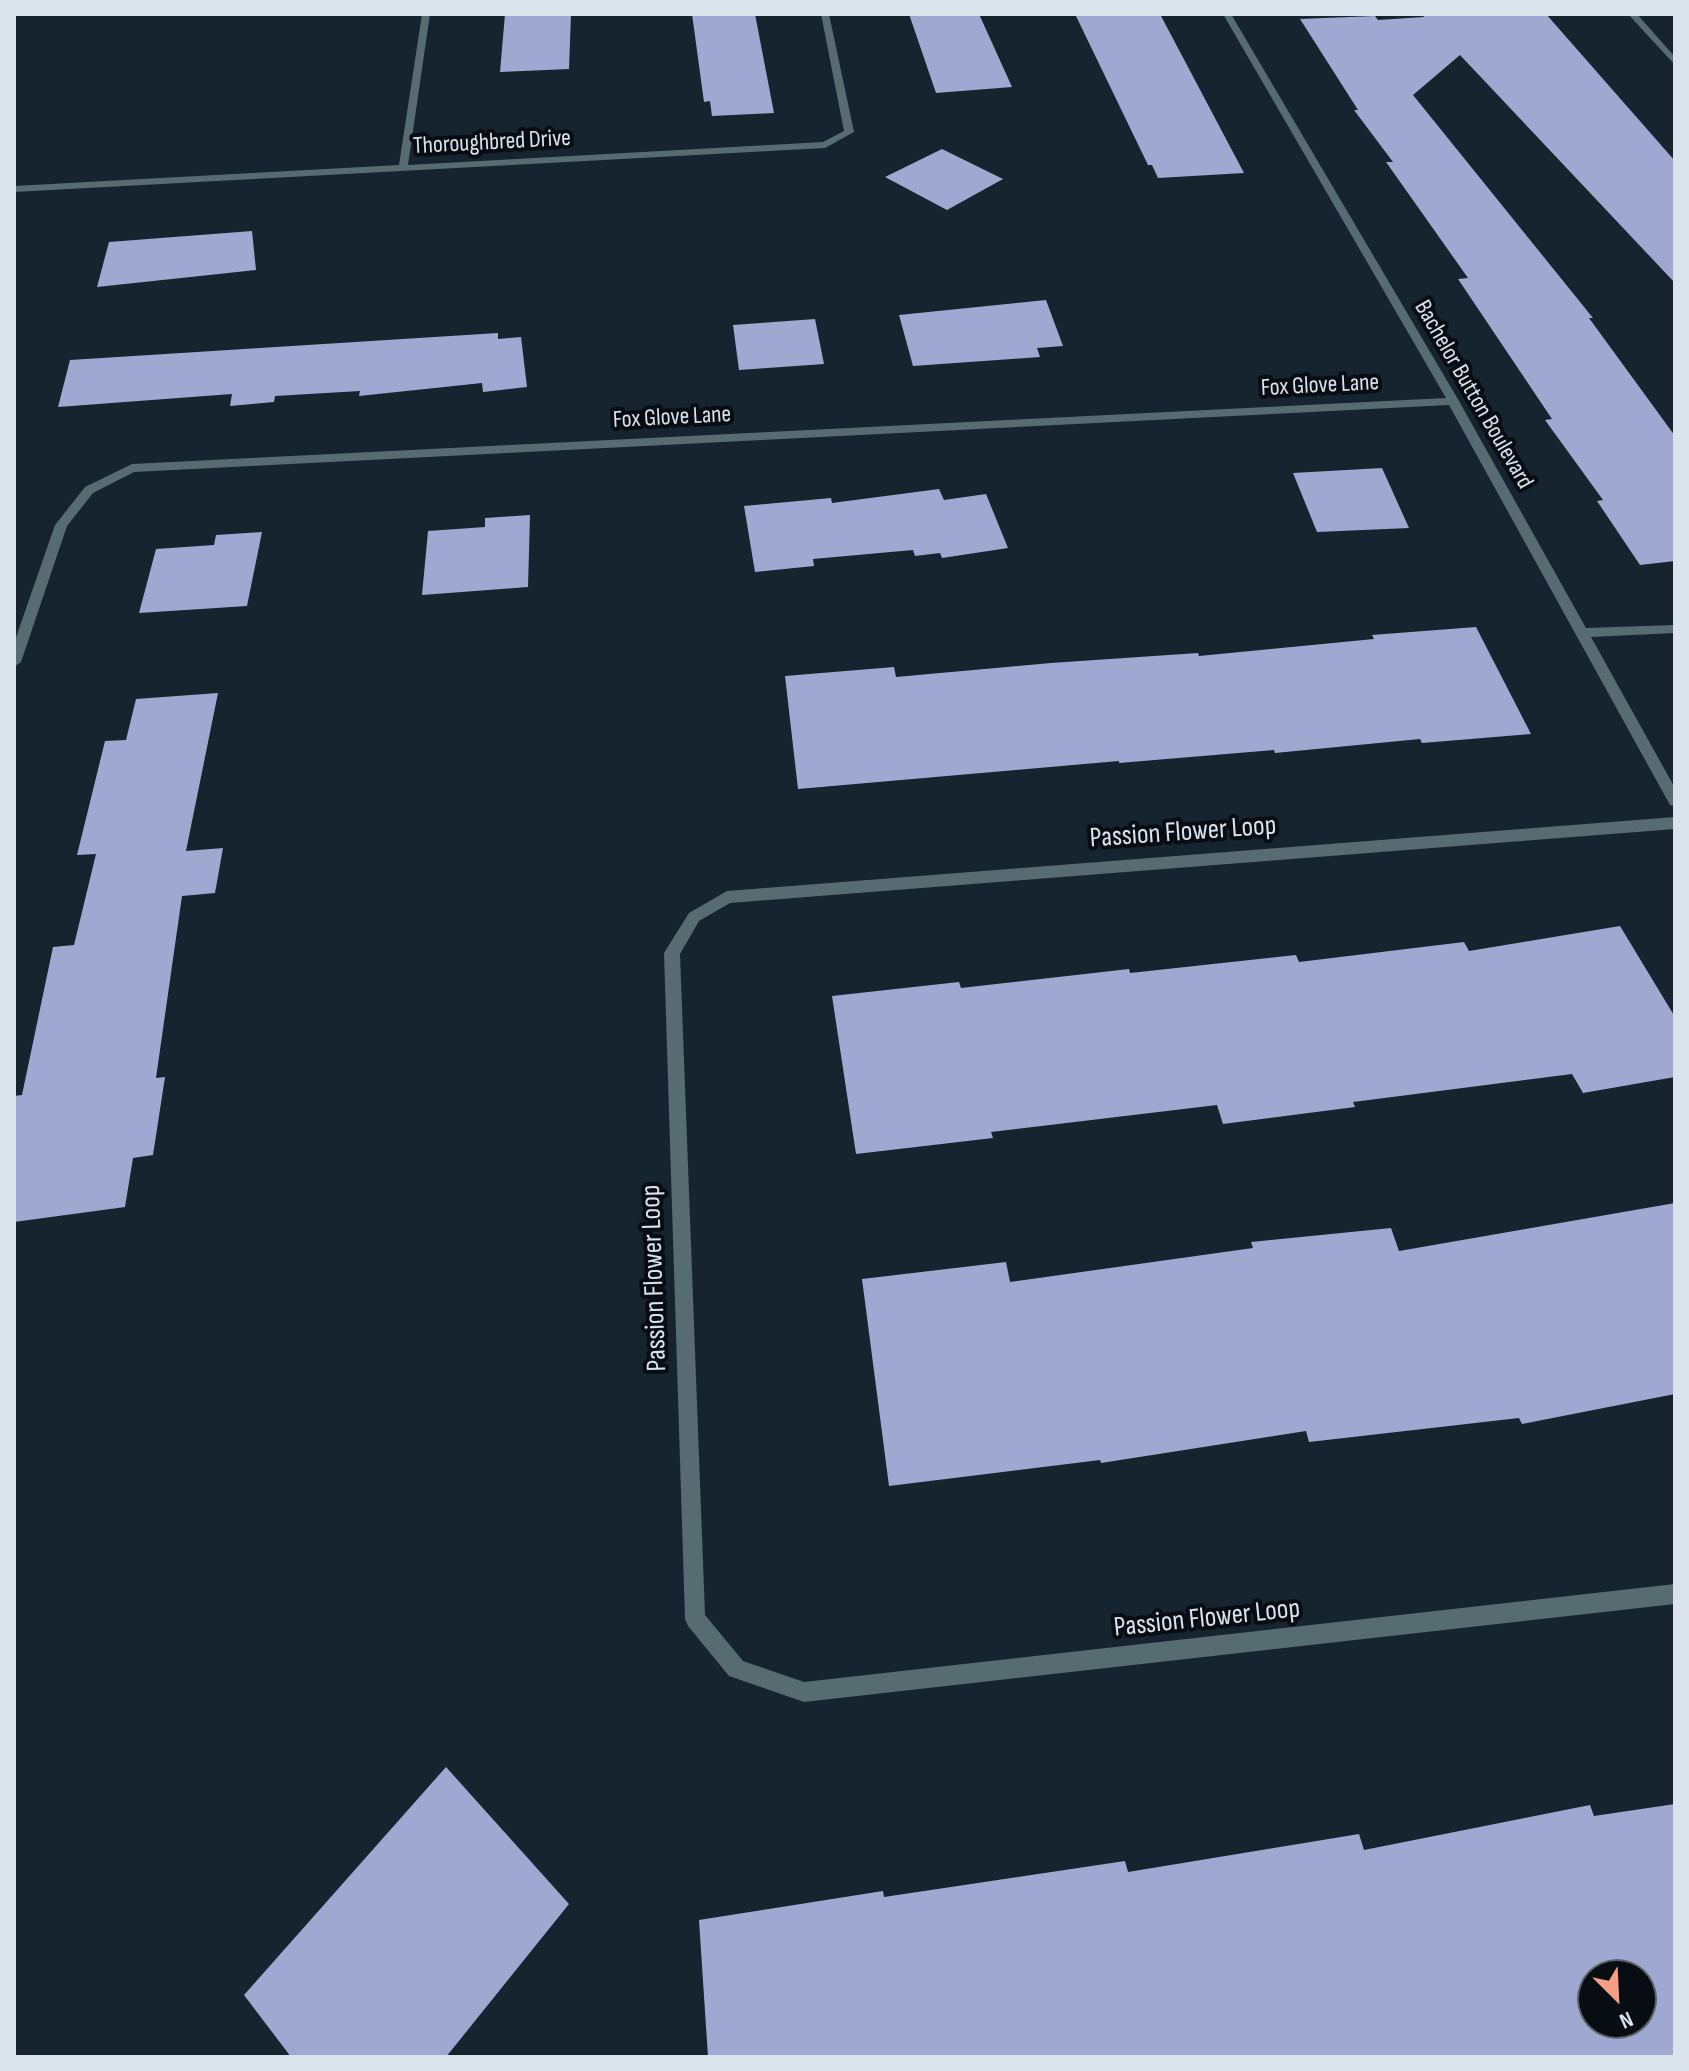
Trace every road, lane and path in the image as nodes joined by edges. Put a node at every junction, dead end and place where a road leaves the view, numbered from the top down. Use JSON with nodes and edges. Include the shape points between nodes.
{"nodes":[{"id":1,"x":426,"y":14,"type":"edge"},
{"id":2,"x":825,"y":14,"type":"edge"},
{"id":3,"x":1227,"y":14,"type":"edge"},
{"id":4,"x":1632,"y":14,"type":"edge"},
{"id":5,"x":1675,"y":62,"type":"edge"},
{"id":6,"x":403,"y":168,"type":"junction"},
{"id":7,"x":14,"y":189,"type":"edge"},
{"id":8,"x":1453,"y":401,"type":"junction"},
{"id":9,"x":1675,"y":629,"type":"edge"},
{"id":10,"x":1582,"y":633,"type":"junction"},
{"id":11,"x":14,"y":662,"type":"edge"},
{"id":12,"x":1675,"y":801,"type":"edge"},
{"id":13,"x":1675,"y":823,"type":"edge"},
{"id":14,"x":1675,"y":1594,"type":"edge"}],
"edges":[{"from":1,"to":6,"type":"street"},
{"from":2,"to":6,"type":"street","name":"Thoroughbred Drive","via":[[849,132],[825,145]]},
{"from":3,"to":8,"type":"street","name":"Bachelor Button Boulevard"},
{"from":4,"to":5,"type":"street"},
{"from":6,"to":7,"type":"street","name":"Thoroughbred Drive"},
{"from":8,"to":10,"type":"street","name":"Bachelor Button Boulevard"},
{"from":8,"to":11,"type":"street","name":"Fox Glove Lane","via":[[132,468],[89,490],[61,525]]},
{"from":9,"to":10,"type":"street"},
{"from":10,"to":12,"type":"street","name":"Bachelor Button Boulevard"},
{"from":13,"to":14,"type":"street","name":"Passion Flower Loop","via":[[727,897],[694,917],[672,953],[695,1619],[736,1669],[804,1692]]}]}
